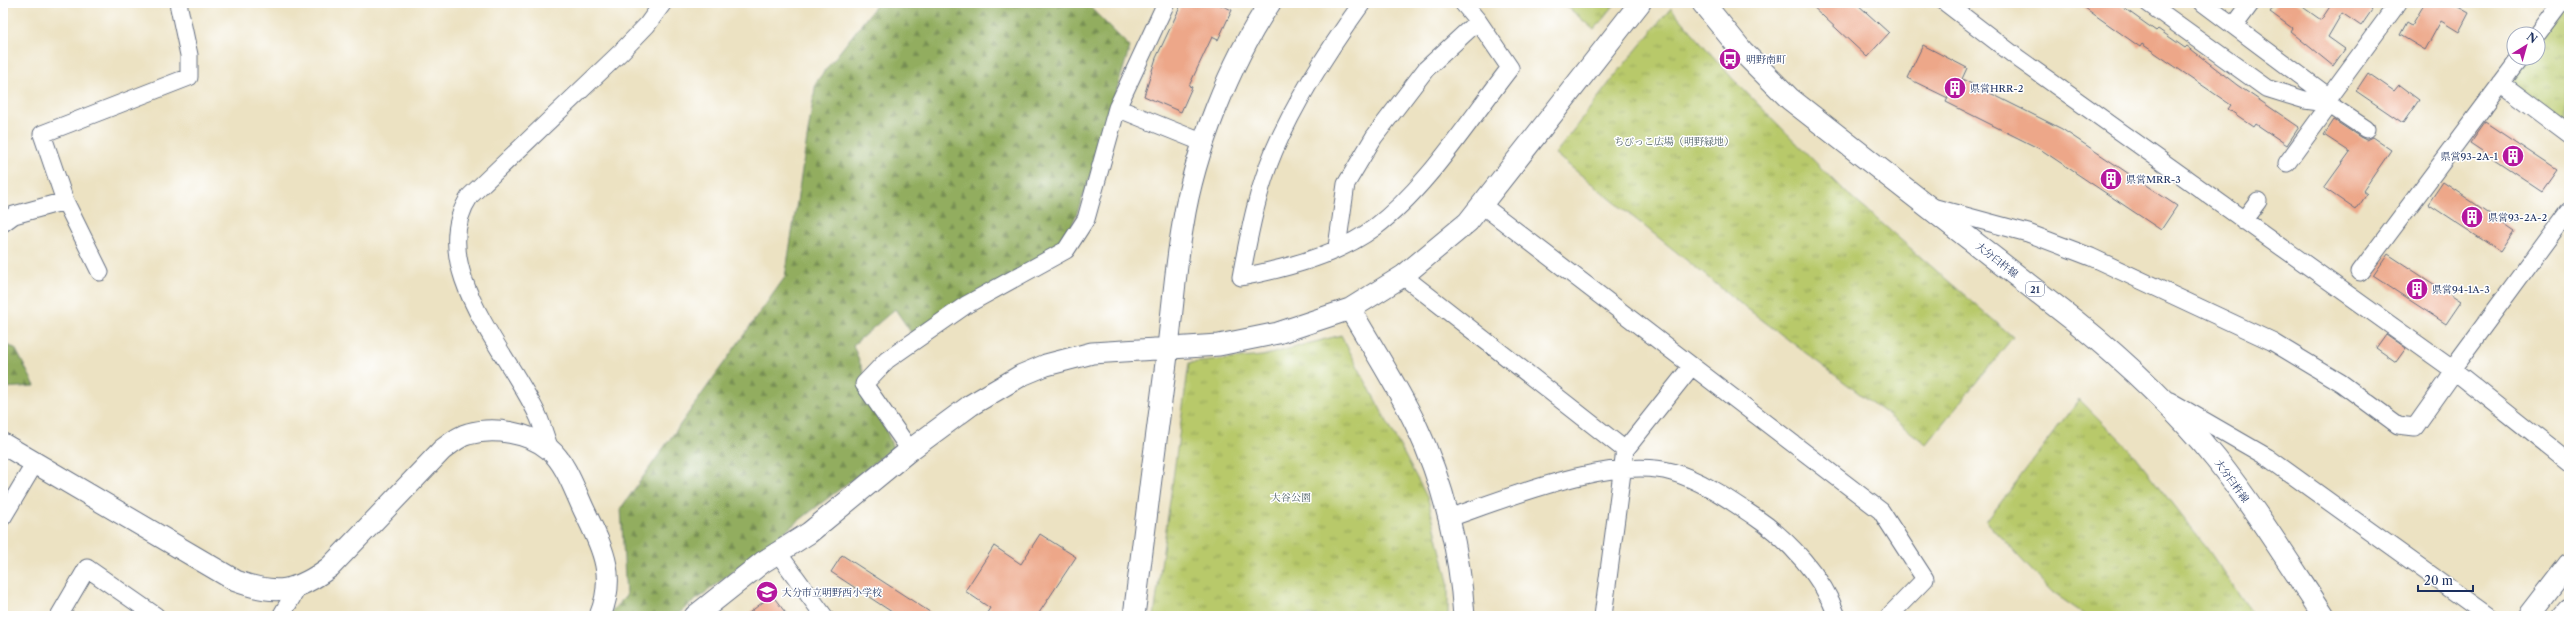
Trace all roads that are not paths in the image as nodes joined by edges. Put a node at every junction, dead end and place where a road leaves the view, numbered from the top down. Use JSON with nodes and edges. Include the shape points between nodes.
{"nodes":[{"id":1,"x":178,"y":3,"type":"edge"},
{"id":2,"x":663,"y":3,"type":"edge"},
{"id":3,"x":1166,"y":3,"type":"edge"},
{"id":4,"x":1270,"y":3,"type":"edge"},
{"id":5,"x":1362,"y":3,"type":"edge"},
{"id":6,"x":1463,"y":3,"type":"edge"},
{"id":7,"x":1640,"y":3,"type":"edge"},
{"id":8,"x":1703,"y":3,"type":"edge"},
{"id":9,"x":1946,"y":3,"type":"edge"},
{"id":10,"x":2148,"y":3,"type":"edge"},
{"id":11,"x":2203,"y":3,"type":"edge"},
{"id":12,"x":2251,"y":3,"type":"edge"},
{"id":13,"x":2398,"y":3,"type":"edge"},
{"id":14,"x":2561,"y":3,"type":"edge"},
{"id":15,"x":1478,"y":21,"type":"junction"},
{"id":16,"x":2234,"y":26,"type":"junction"},
{"id":17,"x":2544,"y":26,"type":"edge"},
{"id":18,"x":2514,"y":66,"type":"edge"},
{"id":19,"x":2501,"y":83,"type":"junction"},
{"id":20,"x":2328,"y":100,"type":"junction"},
{"id":21,"x":1117,"y":108,"type":"junction"},
{"id":22,"x":2366,"y":129,"type":"dead end"},
{"id":23,"x":2569,"y":134,"type":"edge"},
{"id":24,"x":1204,"y":143,"type":"junction"},
{"id":25,"x":2287,"y":162,"type":"dead end"},
{"id":26,"x":65,"y":201,"type":"junction"},
{"id":27,"x":1920,"y":201,"type":"junction"},
{"id":28,"x":2258,"y":201,"type":"dead end"},
{"id":29,"x":1482,"y":205,"type":"junction"},
{"id":30,"x":2569,"y":210,"type":"edge"},
{"id":31,"x":2243,"y":221,"type":"junction"},
{"id":32,"x":3,"y":223,"type":"edge"},
{"id":33,"x":1337,"y":247,"type":"junction"},
{"id":34,"x":100,"y":272,"type":"dead end"},
{"id":35,"x":2360,"y":272,"type":"dead end"},
{"id":36,"x":1403,"y":276,"type":"junction"},
{"id":37,"x":1350,"y":309,"type":"junction"},
{"id":38,"x":1168,"y":349,"type":"junction"},
{"id":39,"x":1691,"y":367,"type":"junction"},
{"id":40,"x":2452,"y":369,"type":"junction"},
{"id":41,"x":2160,"y":396,"type":"junction"},
{"id":42,"x":3,"y":444,"type":"edge"},
{"id":43,"x":550,"y":449,"type":"junction"},
{"id":44,"x":910,"y":450,"type":"junction"},
{"id":45,"x":1625,"y":450,"type":"junction"},
{"id":46,"x":2569,"y":462,"type":"edge"},
{"id":47,"x":35,"y":463,"type":"junction"},
{"id":48,"x":1621,"y":468,"type":"junction"},
{"id":49,"x":3,"y":517,"type":"edge"},
{"id":50,"x":1449,"y":518,"type":"junction"},
{"id":51,"x":778,"y":553,"type":"junction"},
{"id":52,"x":2569,"y":564,"type":"edge"},
{"id":53,"x":298,"y":587,"type":"junction"},
{"id":54,"x":2569,"y":610,"type":"edge"},
{"id":55,"x":59,"y":616,"type":"edge"},
{"id":56,"x":156,"y":616,"type":"edge"},
{"id":57,"x":281,"y":616,"type":"edge"},
{"id":58,"x":600,"y":616,"type":"edge"},
{"id":59,"x":694,"y":616,"type":"edge"},
{"id":60,"x":824,"y":616,"type":"edge"},
{"id":61,"x":1134,"y":616,"type":"edge"},
{"id":62,"x":1464,"y":616,"type":"edge"},
{"id":63,"x":1603,"y":616,"type":"edge"},
{"id":64,"x":1837,"y":616,"type":"edge"},
{"id":65,"x":1889,"y":616,"type":"edge"},
{"id":66,"x":2324,"y":616,"type":"edge"},
{"id":67,"x":2488,"y":616,"type":"edge"},
{"id":68,"x":2530,"y":616,"type":"edge"},
{"id":69,"x":2564,"y":616,"type":"edge"}],
"edges":[{"from":1,"to":26,"type":"street","via":[[189,55],[189,77],[42,134]]},
{"from":2,"to":43,"type":"street","via":[[621,52],[470,196],[458,221],[457,252],[463,277],[475,307],[539,417]]},
{"from":3,"to":21,"type":"street"},
{"from":4,"to":24,"type":"street","via":[[1252,33],[1226,87]]},
{"from":5,"to":33,"type":"street","via":[[1299,98],[1273,152],[1254,213],[1241,277],[1287,268]]},
{"from":6,"to":15,"type":"street"},
{"from":7,"to":29,"type":"street"},
{"from":8,"to":27,"type":"main road","name":"大分臼杵線","number":"21","via":[[1742,51],[1790,99]]},
{"from":9,"to":31,"type":"street"},
{"from":10,"to":20,"type":"street","via":[[2266,88],[2299,98]]},
{"from":11,"to":16,"type":"street"},
{"from":12,"to":16,"type":"street"},
{"from":13,"to":20,"type":"street"},
{"from":14,"to":17,"type":"street"},
{"from":15,"to":33,"type":"street","via":[[1426,69],[1374,137],[1346,184]]},
{"from":15,"to":33,"type":"street","via":[[1510,68],[1407,197],[1374,228]]},
{"from":16,"to":20,"type":"street"},
{"from":18,"to":19,"type":"street"},
{"from":19,"to":23,"type":"street"},
{"from":19,"to":35,"type":"street"},
{"from":20,"to":22,"type":"street"},
{"from":20,"to":25,"type":"street","via":[[2325,110]]},
{"from":21,"to":24,"type":"street"},
{"from":21,"to":44,"type":"street","via":[[1086,219],[1066,250],[966,305],[887,360],[864,384]]},
{"from":24,"to":38,"type":"street","via":[[1183,224]]},
{"from":26,"to":32,"type":"street","via":[[14,215]]},
{"from":26,"to":34,"type":"street"},
{"from":27,"to":40,"type":"street","via":[[1939,210],[2028,233],[2091,257],[2273,342],[2341,383],[2398,425],[2415,427],[2449,379]]},
{"from":27,"to":41,"type":"main road","name":"大分臼杵線","number":"21","via":[[2087,330],[2121,358]]},
{"from":28,"to":31,"type":"street"},
{"from":29,"to":36,"type":"street","via":[[1452,236]]},
{"from":29,"to":39,"type":"street"},
{"from":30,"to":40,"type":"street"},
{"from":31,"to":40,"type":"street"},
{"from":36,"to":37,"type":"street"},
{"from":36,"to":45,"type":"street"},
{"from":37,"to":38,"type":"street","via":[[1317,322],[1251,340]]},
{"from":37,"to":50,"type":"street","via":[[1416,426]]},
{"from":38,"to":44,"type":"street","via":[[1092,353],[1046,365],[996,388]]},
{"from":38,"to":61,"type":"street"},
{"from":39,"to":45,"type":"street"},
{"from":39,"to":65,"type":"street","via":[[1881,511],[1925,579]]},
{"from":40,"to":46,"type":"street"},
{"from":41,"to":66,"type":"main road","name":"大分臼杵線","number":"21","via":[[2239,489]]},
{"from":41,"to":67,"type":"street","via":[[2267,457]]},
{"from":42,"to":47,"type":"street"},
{"from":43,"to":53,"type":"street","via":[[530,439],[498,431],[481,431],[460,438],[442,450],[330,567]]},
{"from":43,"to":58,"type":"street","via":[[562,464],[606,559],[607,599]]},
{"from":44,"to":51,"type":"street","via":[[810,533]]},
{"from":45,"to":48,"type":"street"},
{"from":47,"to":49,"type":"street"},
{"from":47,"to":53,"type":"street","via":[[236,581],[254,588],[273,591]]},
{"from":48,"to":50,"type":"street","via":[[1550,485]]},
{"from":48,"to":63,"type":"street"},
{"from":48,"to":64,"type":"street","via":[[1648,468],[1712,488],[1768,526],[1818,579]]},
{"from":50,"to":62,"type":"street","via":[[1458,559]]},
{"from":51,"to":59,"type":"street"},
{"from":51,"to":60,"type":"street"},
{"from":52,"to":68,"type":"street"},
{"from":53,"to":57,"type":"street"},
{"from":54,"to":69,"type":"street"},
{"from":55,"to":56,"type":"street","via":[[87,568]]}]}
